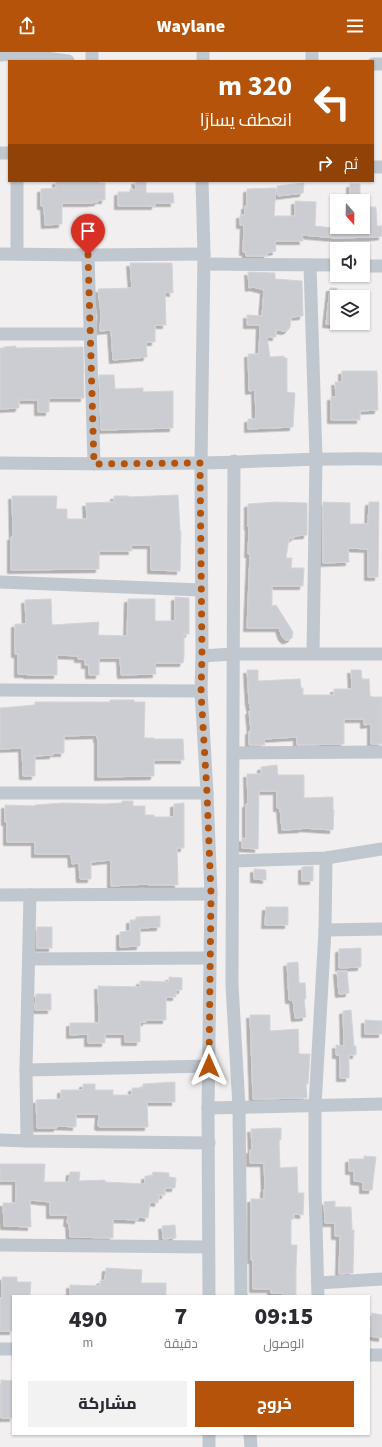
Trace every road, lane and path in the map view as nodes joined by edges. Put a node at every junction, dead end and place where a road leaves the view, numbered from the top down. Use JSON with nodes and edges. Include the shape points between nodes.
{"nodes":[{"id":1,"x":0,"y":55,"type":"edge"},
{"id":2,"x":18,"y":56,"type":"edge"},
{"id":3,"x":58,"y":60,"type":"edge"},
{"id":4,"x":17,"y":182,"type":"edge"},
{"id":5,"x":202,"y":182,"type":"edge"},
{"id":6,"x":0,"y":254,"type":"edge"},
{"id":7,"x":17,"y":254,"type":"junction"},
{"id":8,"x":88,"y":255,"type":"junction"},
{"id":9,"x":204,"y":259,"type":"junction"},
{"id":10,"x":310,"y":265,"type":"junction"},
{"id":11,"x":330,"y":265,"type":"edge"},
{"id":12,"x":370,"y":266,"type":"edge"},
{"id":13,"x":382,"y":266,"type":"edge"},
{"id":14,"x":0,"y":334,"type":"edge"},
{"id":15,"x":90,"y":334,"type":"junction"},
{"id":16,"x":316,"y":458,"type":"junction"},
{"id":17,"x":382,"y":459,"type":"edge"},
{"id":18,"x":234,"y":461,"type":"junction"},
{"id":19,"x":0,"y":463,"type":"edge"},
{"id":20,"x":200,"y":463,"type":"junction"},
{"id":21,"x":94,"y":464,"type":"junction"},
{"id":22,"x":0,"y":582,"type":"edge"},
{"id":23,"x":201,"y":590,"type":"junction"},
{"id":24,"x":312,"y":653,"type":"junction"},
{"id":25,"x":233,"y":654,"type":"junction"},
{"id":26,"x":382,"y":654,"type":"edge"},
{"id":27,"x":202,"y":656,"type":"junction"},
{"id":28,"x":0,"y":690,"type":"edge"},
{"id":29,"x":201,"y":692,"type":"junction"},
{"id":30,"x":382,"y":752,"type":"edge"},
{"id":31,"x":234,"y":753,"type":"junction"},
{"id":32,"x":0,"y":793,"type":"edge"},
{"id":33,"x":207,"y":793,"type":"junction"},
{"id":34,"x":382,"y":849,"type":"edge"},
{"id":35,"x":326,"y":858,"type":"junction"},
{"id":36,"x":233,"y":860,"type":"junction"},
{"id":37,"x":211,"y":894,"type":"junction"},
{"id":38,"x":0,"y":895,"type":"edge"},
{"id":39,"x":30,"y":895,"type":"junction"},
{"id":40,"x":382,"y":929,"type":"edge"},
{"id":41,"x":325,"y":930,"type":"junction"},
{"id":42,"x":209,"y":958,"type":"junction"},
{"id":43,"x":29,"y":959,"type":"junction"},
{"id":44,"x":209,"y":1066,"type":"junction"},
{"id":45,"x":26,"y":1070,"type":"junction"},
{"id":46,"x":382,"y":1104,"type":"edge"},
{"id":47,"x":315,"y":1106,"type":"junction"},
{"id":48,"x":239,"y":1107,"type":"junction"},
{"id":49,"x":208,"y":1108,"type":"junction"},
{"id":50,"x":0,"y":1140,"type":"edge"},
{"id":51,"x":27,"y":1141,"type":"junction"},
{"id":52,"x":209,"y":1143,"type":"junction"},
{"id":53,"x":0,"y":1245,"type":"edge"},
{"id":54,"x":208,"y":1247,"type":"junction"},
{"id":55,"x":382,"y":1279,"type":"edge"},
{"id":56,"x":318,"y":1283,"type":"junction"},
{"id":57,"x":210,"y":1295,"type":"edge"},
{"id":58,"x":241,"y":1295,"type":"edge"},
{"id":59,"x":318,"y":1295,"type":"edge"},
{"id":60,"x":0,"y":1349,"type":"edge"},
{"id":61,"x":12,"y":1349,"type":"edge"},
{"id":62,"x":370,"y":1355,"type":"edge"},
{"id":63,"x":382,"y":1355,"type":"edge"},
{"id":64,"x":209,"y":1435,"type":"edge"},
{"id":65,"x":250,"y":1435,"type":"edge"},
{"id":66,"x":209,"y":1447,"type":"edge"},
{"id":67,"x":251,"y":1447,"type":"edge"}],
"edges":[{"from":1,"to":2,"type":"street"},
{"from":2,"to":3,"type":"street"},
{"from":4,"to":7,"type":"street"},
{"from":5,"to":9,"type":"street"},
{"from":6,"to":7,"type":"street"},
{"from":7,"to":8,"type":"street"},
{"from":8,"to":9,"type":"street"},
{"from":8,"to":15,"type":"street"},
{"from":9,"to":10,"type":"street"},
{"from":9,"to":20,"type":"street"},
{"from":10,"to":11,"type":"street"},
{"from":10,"to":16,"type":"street"},
{"from":12,"to":13,"type":"street"},
{"from":14,"to":15,"type":"street"},
{"from":15,"to":21,"type":"street"},
{"from":16,"to":17,"type":"street"},
{"from":16,"to":18,"type":"street"},
{"from":16,"to":24,"type":"street"},
{"from":18,"to":20,"type":"street"},
{"from":18,"to":25,"type":"street"},
{"from":19,"to":21,"type":"street"},
{"from":20,"to":21,"type":"street"},
{"from":20,"to":23,"type":"street"},
{"from":22,"to":23,"type":"street"},
{"from":23,"to":27,"type":"street"},
{"from":24,"to":25,"type":"street"},
{"from":24,"to":26,"type":"street"},
{"from":25,"to":27,"type":"street"},
{"from":25,"to":31,"type":"street"},
{"from":27,"to":29,"type":"street"},
{"from":28,"to":29,"type":"street"},
{"from":29,"to":33,"type":"street"},
{"from":30,"to":31,"type":"street"},
{"from":31,"to":36,"type":"street"},
{"from":32,"to":33,"type":"street"},
{"from":33,"to":37,"type":"street"},
{"from":34,"to":35,"type":"street"},
{"from":35,"to":36,"type":"street"},
{"from":35,"to":41,"type":"street"},
{"from":36,"to":48,"type":"street","via":[[232,984]]},
{"from":37,"to":39,"type":"street"},
{"from":37,"to":42,"type":"street"},
{"from":38,"to":39,"type":"street"},
{"from":39,"to":43,"type":"street"},
{"from":40,"to":41,"type":"street"},
{"from":41,"to":47,"type":"street"},
{"from":42,"to":43,"type":"street"},
{"from":42,"to":44,"type":"street"},
{"from":43,"to":45,"type":"street"},
{"from":44,"to":45,"type":"street"},
{"from":44,"to":49,"type":"street"},
{"from":45,"to":51,"type":"street"},
{"from":46,"to":47,"type":"street"},
{"from":47,"to":48,"type":"street"},
{"from":47,"to":56,"type":"street"},
{"from":48,"to":49,"type":"street"},
{"from":48,"to":58,"type":"street"},
{"from":49,"to":52,"type":"street"},
{"from":50,"to":51,"type":"street"},
{"from":51,"to":52,"type":"street"},
{"from":52,"to":54,"type":"street"},
{"from":53,"to":54,"type":"street"},
{"from":54,"to":57,"type":"street"},
{"from":55,"to":56,"type":"street"},
{"from":56,"to":59,"type":"street"},
{"from":60,"to":61,"type":"street"},
{"from":62,"to":63,"type":"street"},
{"from":64,"to":66,"type":"street"},
{"from":65,"to":67,"type":"street"}]}
